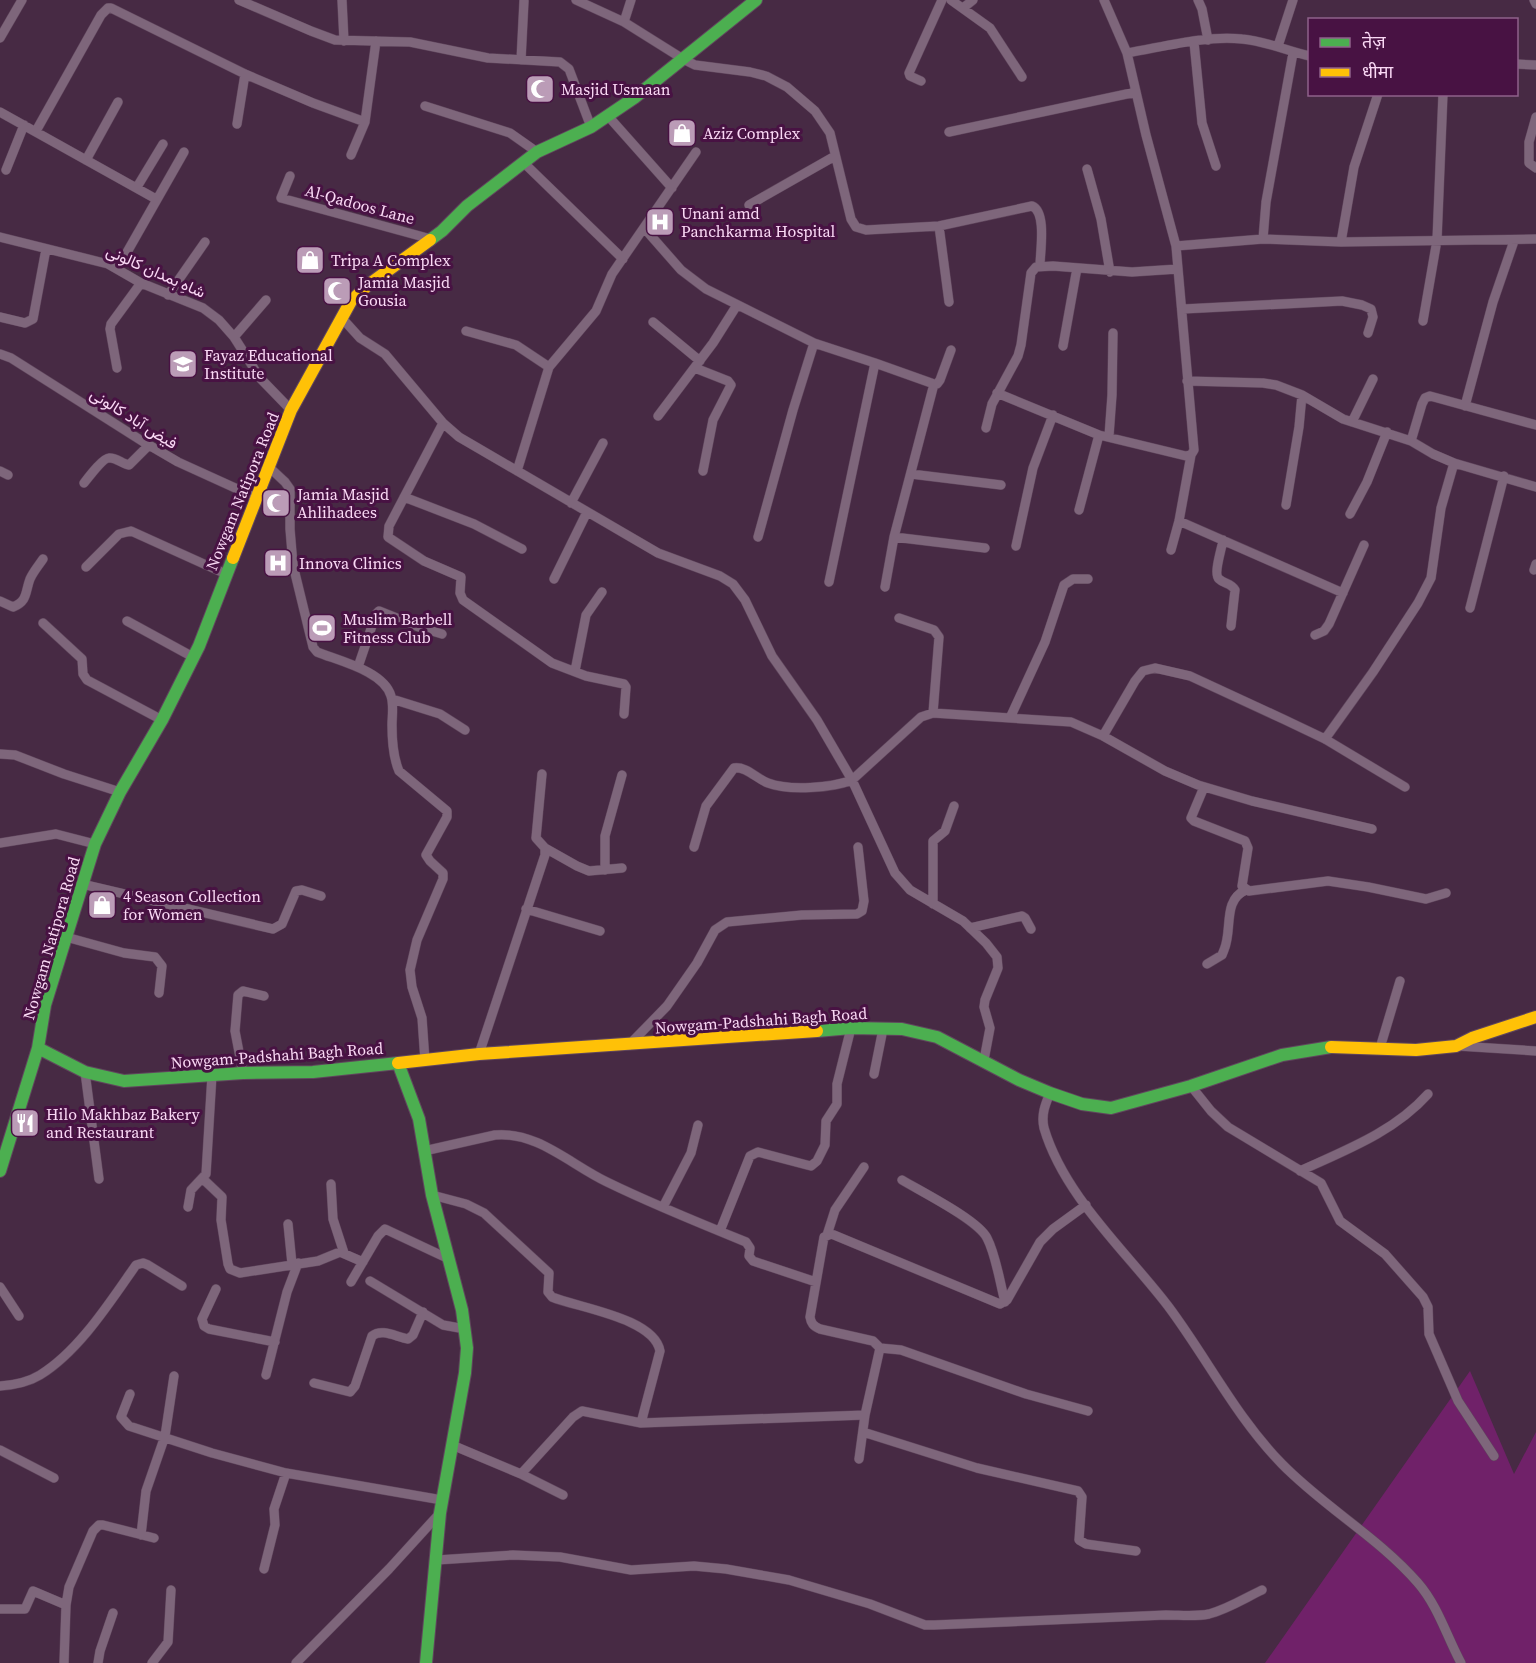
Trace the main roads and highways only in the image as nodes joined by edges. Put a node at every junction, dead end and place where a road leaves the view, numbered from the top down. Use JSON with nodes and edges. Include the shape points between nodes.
{"nodes":[{"id":1,"x":756,"y":0,"type":"edge"},
{"id":2,"x":1536,"y":1017,"type":"edge"},
{"id":3,"x":38,"y":1048,"type":"junction"},
{"id":4,"x":398,"y":1064,"type":"junction"},
{"id":5,"x":6,"y":1140,"type":"edge"},
{"id":6,"x":0,"y":1171,"type":"edge"},
{"id":7,"x":426,"y":1663,"type":"edge"}],
"edges":[{"from":1,"to":3,"type":"main road","name":"Nowgam Natipora Road","via":[[608,116],[537,152],[351,301],[291,410],[194,657],[95,844],[45,1005]]},
{"from":2,"to":4,"type":"main road","name":"Nowgam-Padshahi Bagh Road","via":[[1456,1046],[1416,1050],[1327,1047],[1282,1054],[1191,1086],[1111,1108],[1082,1104],[1050,1093],[937,1037],[902,1029],[851,1028],[479,1054]]},
{"from":3,"to":4,"type":"main road","name":"Nowgam-Padshahi Bagh Road","via":[[85,1072],[124,1081]]},
{"from":3,"to":5,"type":"main road","name":"Nowgam Natipora Road"},
{"from":4,"to":7,"type":"main road","via":[[416,1108],[432,1195],[465,1329],[467,1361],[441,1507]]},
{"from":5,"to":6,"type":"main road","name":"Nowgam Natipora Road"}]}
